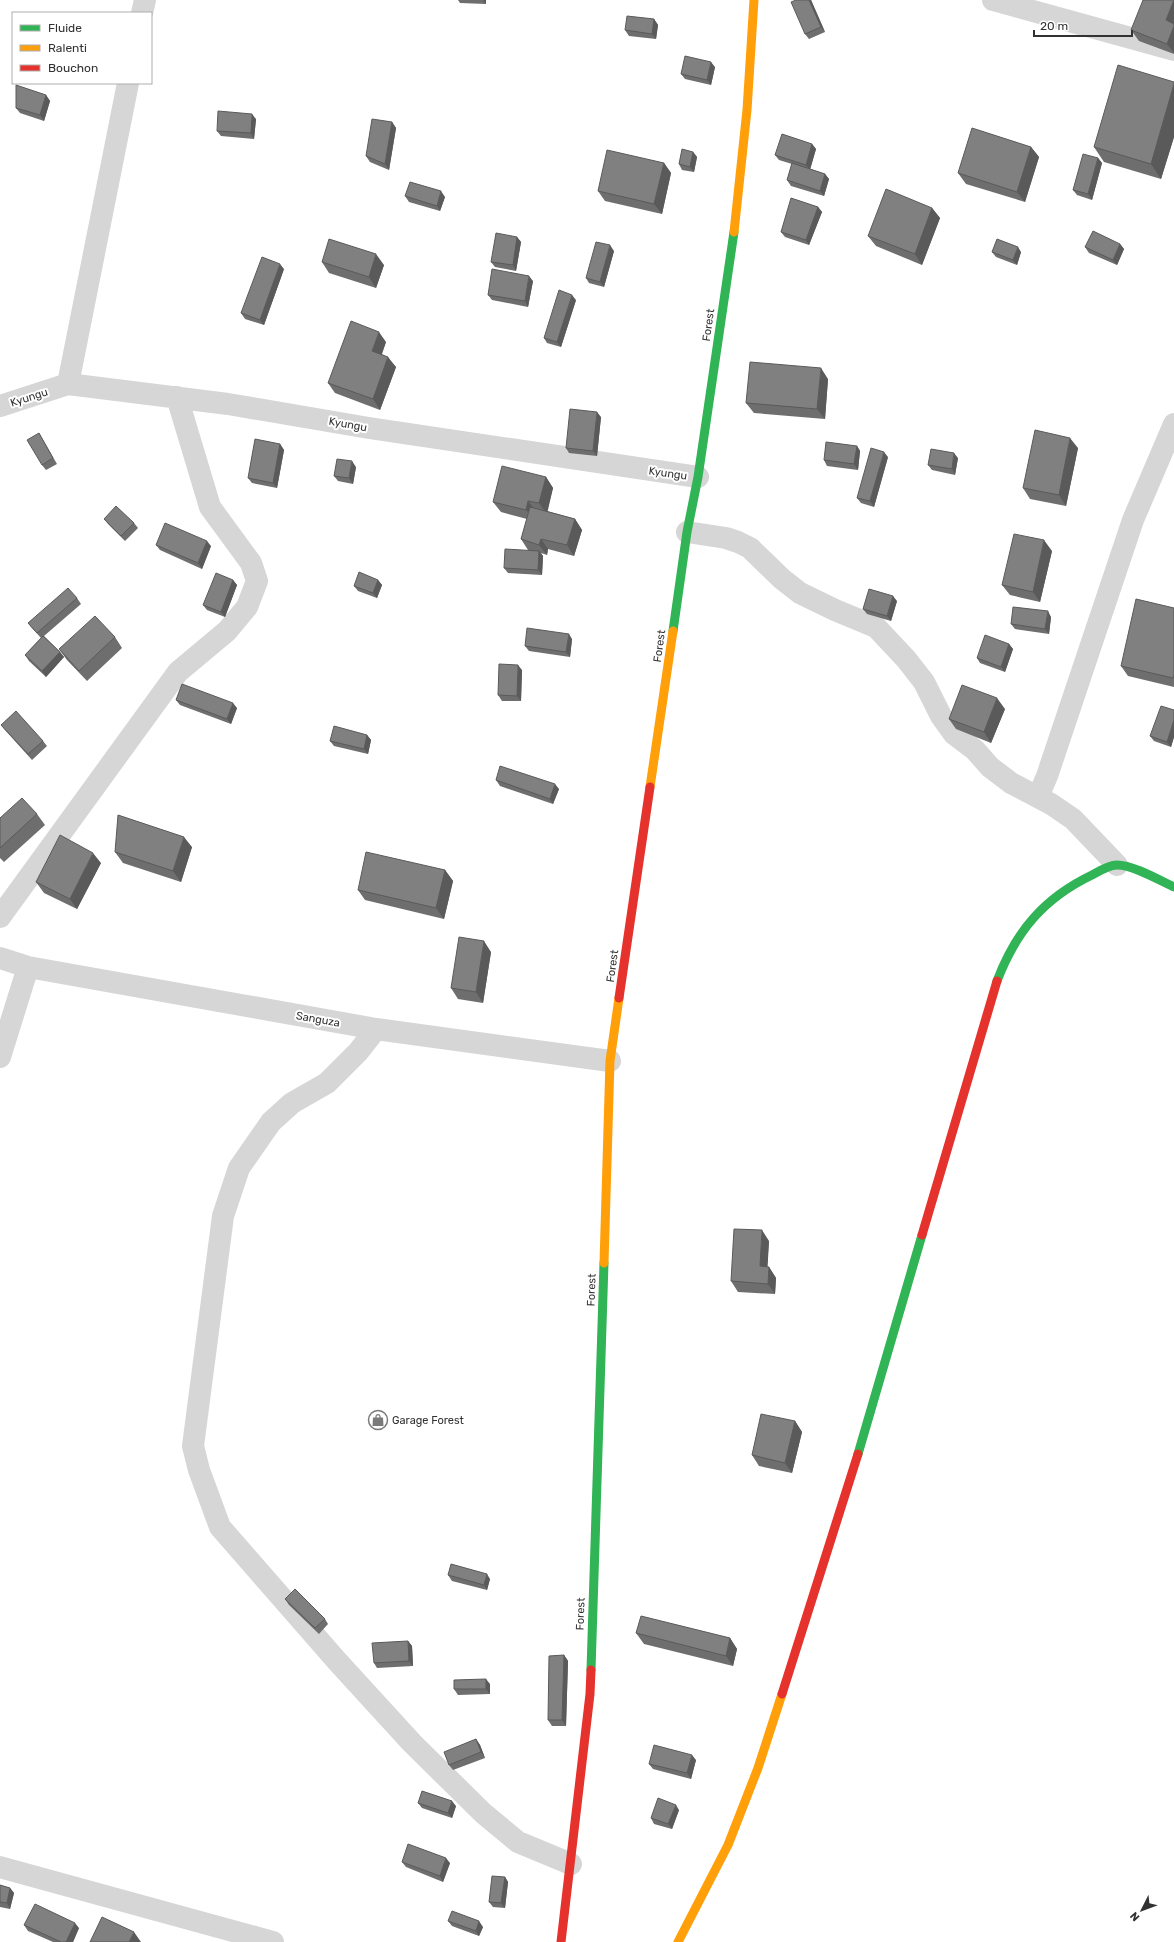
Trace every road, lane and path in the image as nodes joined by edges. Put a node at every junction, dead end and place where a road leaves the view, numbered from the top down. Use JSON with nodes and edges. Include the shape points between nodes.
{"nodes":[{"id":1,"x":145,"y":0,"type":"edge"},
{"id":2,"x":754,"y":0,"type":"edge"},
{"id":3,"x":993,"y":0,"type":"edge"},
{"id":4,"x":142,"y":12,"type":"edge"},
{"id":5,"x":1174,"y":50,"type":"edge"},
{"id":6,"x":128,"y":84,"type":"edge"},
{"id":7,"x":68,"y":384,"type":"junction"},
{"id":8,"x":177,"y":397,"type":"junction"},
{"id":9,"x":0,"y":406,"type":"edge"},
{"id":10,"x":1174,"y":424,"type":"edge"},
{"id":11,"x":698,"y":477,"type":"junction"},
{"id":12,"x":687,"y":532,"type":"junction"},
{"id":13,"x":1038,"y":797,"type":"junction"},
{"id":14,"x":1117,"y":866,"type":"junction"},
{"id":15,"x":1174,"y":887,"type":"edge"},
{"id":16,"x":0,"y":917,"type":"edge"},
{"id":17,"x":0,"y":958,"type":"edge"},
{"id":18,"x":28,"y":967,"type":"junction"},
{"id":19,"x":376,"y":1029,"type":"junction"},
{"id":20,"x":0,"y":1057,"type":"edge"},
{"id":21,"x":610,"y":1061,"type":"junction"},
{"id":22,"x":571,"y":1864,"type":"junction"},
{"id":23,"x":0,"y":1867,"type":"edge"},
{"id":24,"x":273,"y":1942,"type":"edge"},
{"id":25,"x":561,"y":1942,"type":"edge"},
{"id":26,"x":678,"y":1942,"type":"edge"}],
"edges":[{"from":1,"to":4,"type":"street"},
{"from":2,"to":11,"type":"street","name":"Forest","via":[[739,196]]},
{"from":3,"to":5,"type":"street"},
{"from":6,"to":7,"type":"street"},
{"from":7,"to":8,"type":"street","name":"Kyungu"},
{"from":7,"to":9,"type":"street","name":"Kyungu"},
{"from":8,"to":11,"type":"street","name":"Kyungu"},
{"from":8,"to":16,"type":"street","via":[[210,507],[250,563],[257,581],[247,607],[227,631],[178,672]]},
{"from":10,"to":13,"type":"street","via":[[1133,520],[1050,769]]},
{"from":11,"to":12,"type":"street","name":"Forest"},
{"from":12,"to":13,"type":"street","via":[[726,538],[750,548],[782,579],[800,592],[876,627],[924,682],[941,716],[954,734],[1006,779]]},
{"from":12,"to":21,"type":"street","name":"Forest"},
{"from":13,"to":14,"type":"street","via":[[1073,819]]},
{"from":14,"to":15,"type":"street","via":[[1146,874]]},
{"from":14,"to":26,"type":"street","via":[[1080,879],[1062,890],[1030,920],[1006,957],[997,980],[845,1498],[758,1768],[728,1845]]},
{"from":17,"to":18,"type":"street","name":"Sanguza"},
{"from":18,"to":19,"type":"street","name":"Sanguza"},
{"from":18,"to":20,"type":"street"},
{"from":19,"to":21,"type":"street","name":"Sanguza"},
{"from":19,"to":22,"type":"street","via":[[358,1052],[327,1083],[292,1103],[271,1122],[239,1168],[223,1216],[193,1446],[220,1527],[337,1661],[412,1743],[483,1813],[518,1842]]},
{"from":21,"to":22,"type":"street","name":"Forest","via":[[590,1694]]},
{"from":22,"to":25,"type":"street","name":"Forest"},
{"from":23,"to":24,"type":"street"}]}
